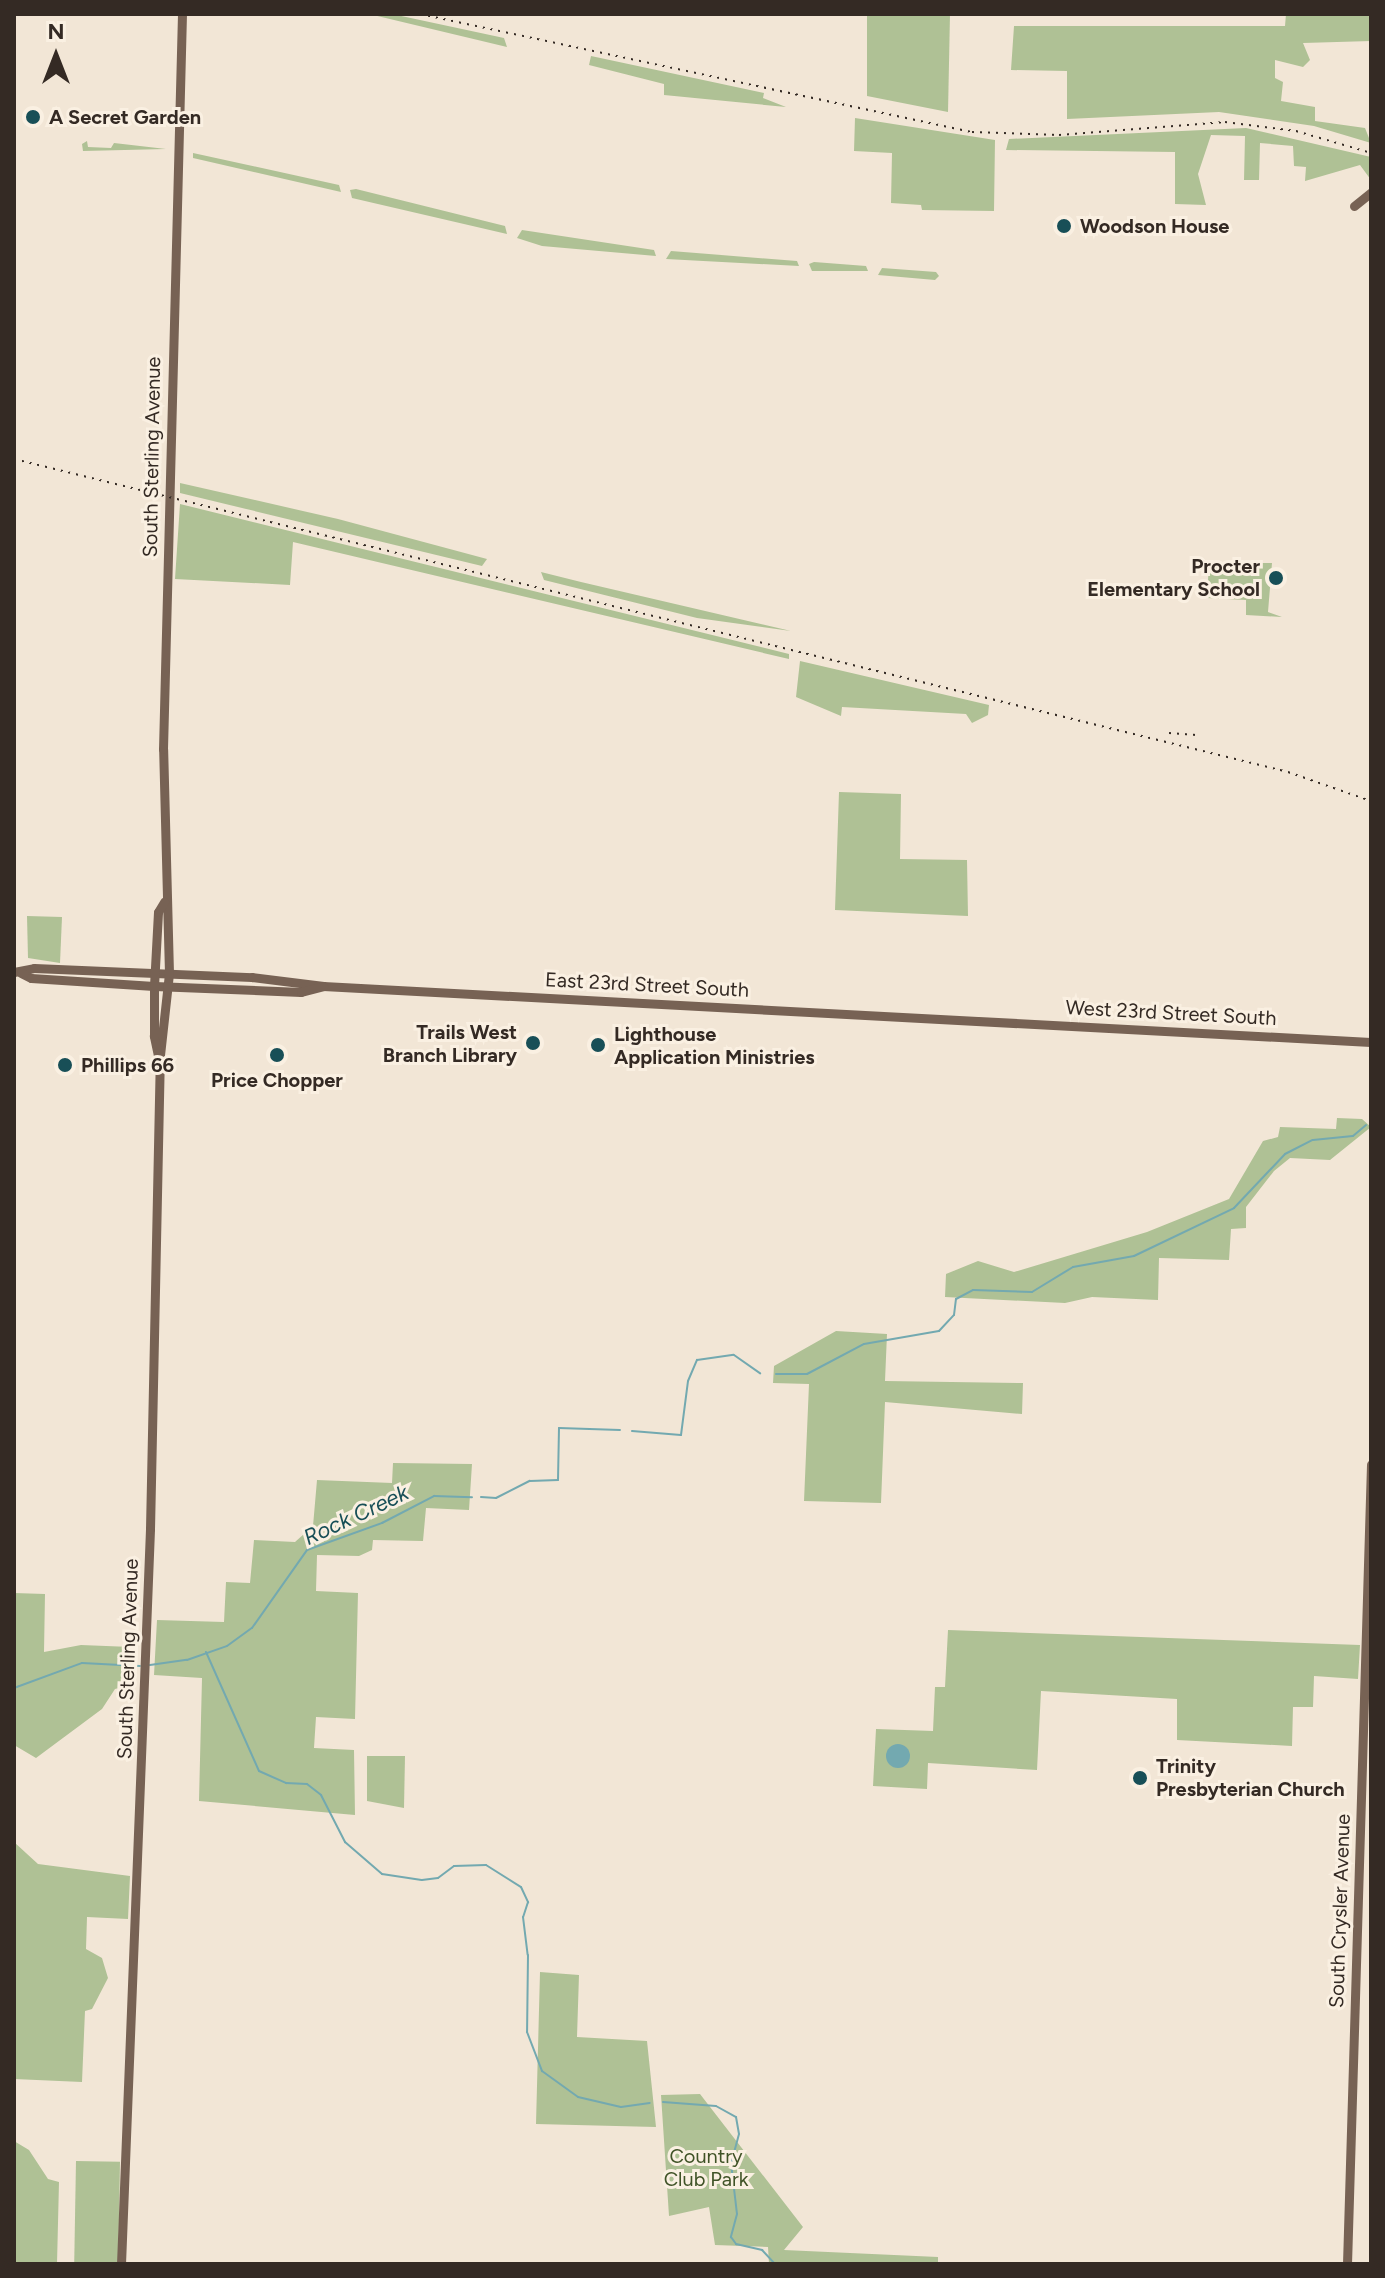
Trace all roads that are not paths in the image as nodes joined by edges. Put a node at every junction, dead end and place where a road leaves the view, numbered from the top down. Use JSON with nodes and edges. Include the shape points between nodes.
{"nodes":[{"id":1,"x":182,"y":14,"type":"edge"},
{"id":2,"x":1371,"y":192,"type":"edge"},
{"id":3,"x":1354,"y":206,"type":"dead end"},
{"id":4,"x":164,"y":902,"type":"junction"},
{"id":5,"x":18,"y":972,"type":"edge"},
{"id":6,"x":155,"y":973,"type":"junction"},
{"id":7,"x":169,"y":973,"type":"junction"},
{"id":8,"x":154,"y":986,"type":"junction"},
{"id":9,"x":169,"y":986,"type":"junction"},
{"id":10,"x":323,"y":986,"type":"junction"},
{"id":11,"x":969,"y":1021,"type":"joint"},
{"id":12,"x":1371,"y":1042,"type":"edge"},
{"id":13,"x":160,"y":1055,"type":"junction"},
{"id":14,"x":1371,"y":1464,"type":"edge"},
{"id":15,"x":121,"y":2264,"type":"edge"},
{"id":16,"x":1347,"y":2264,"type":"edge"}],
"edges":[{"from":1,"to":4,"type":"main road","name":"South Sterling Avenue"},
{"from":2,"to":3,"type":"main road"},
{"from":4,"to":6,"type":"main road","name":"South Sterling Avenue","via":[[158,912]]},
{"from":4,"to":7,"type":"main road","name":"South Sterling Avenue","via":[[170,914]]},
{"from":5,"to":6,"type":"main road","name":"East 23rd Street South","via":[[34,968]]},
{"from":5,"to":8,"type":"main road","name":"East 23rd Street South","via":[[31,978]]},
{"from":6,"to":7,"type":"main road","name":"East 23rd Street South"},
{"from":6,"to":8,"type":"main road","name":"South Sterling Avenue"},
{"from":7,"to":9,"type":"main road","name":"South Sterling Avenue"},
{"from":7,"to":10,"type":"main road","name":"East 23rd Street South","via":[[303,980]]},
{"from":8,"to":9,"type":"main road","name":"East 23rd Street South"},
{"from":8,"to":13,"type":"main road","name":"South Sterling Avenue","via":[[154,1036]]},
{"from":9,"to":10,"type":"main road","name":"East 23rd Street South","via":[[301,992]]},
{"from":9,"to":13,"type":"main road","name":"South Sterling Avenue"},
{"from":10,"to":11,"type":"main road","name":"East 23rd Street South"},
{"from":11,"to":12,"type":"main road","name":"West 23rd Street South"},
{"from":13,"to":15,"type":"main road","name":"South Sterling Avenue","via":[[145,1685]]},
{"from":14,"to":16,"type":"main road","name":"South Crysler Avenue"}]}
